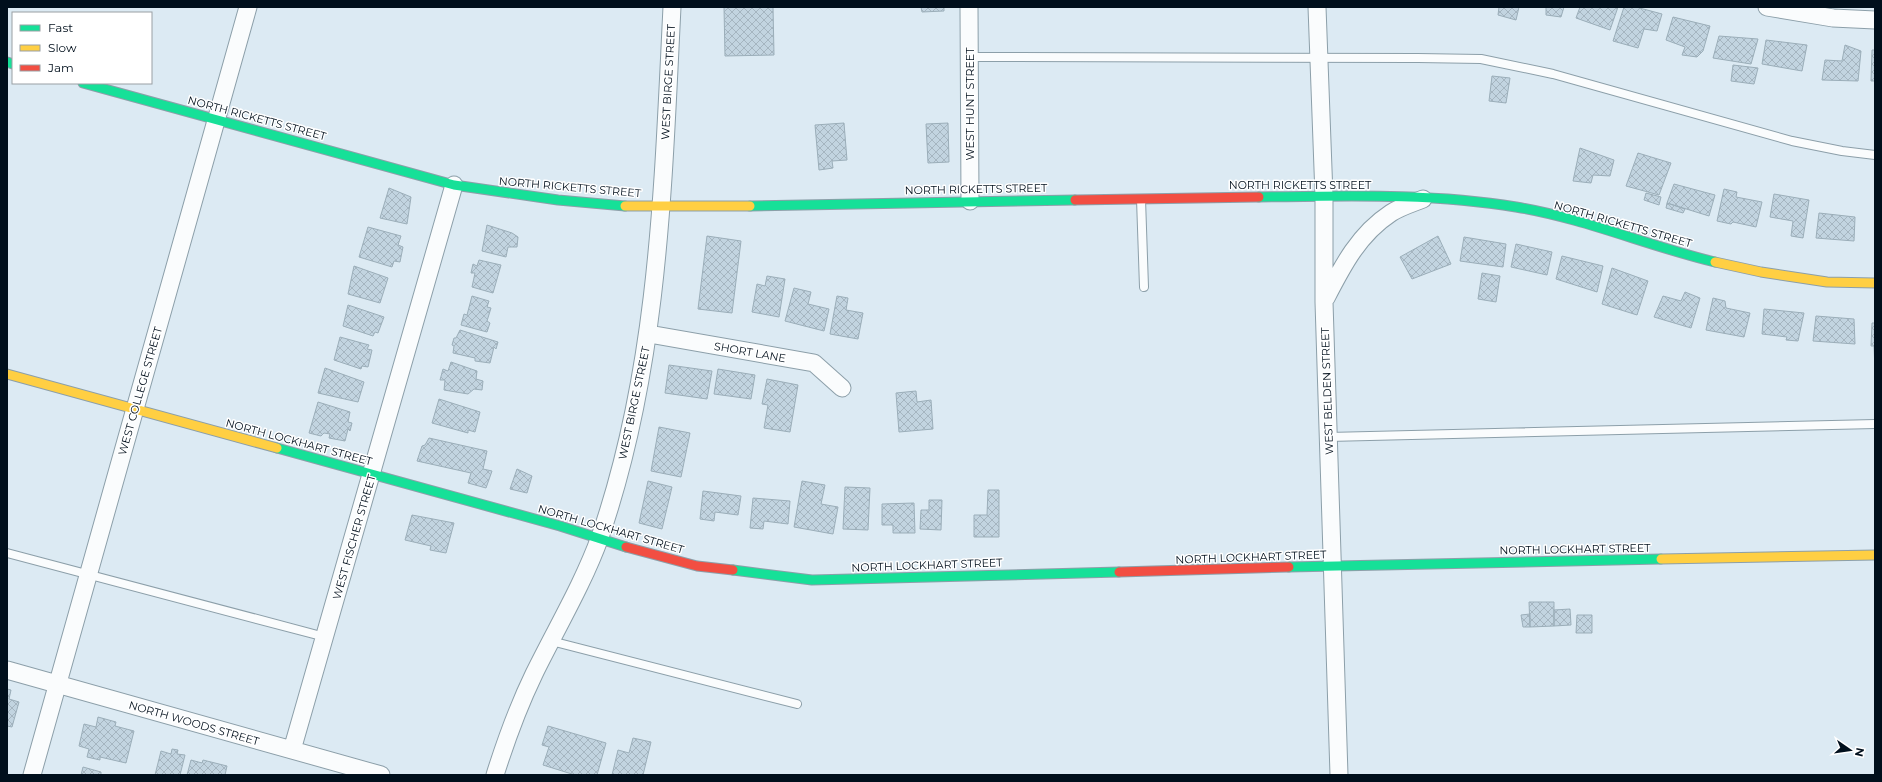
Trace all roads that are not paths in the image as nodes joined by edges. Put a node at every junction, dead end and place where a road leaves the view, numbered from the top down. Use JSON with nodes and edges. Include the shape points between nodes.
{"nodes":[{"id":1,"x":248,"y":7,"type":"edge"},
{"id":2,"x":672,"y":7,"type":"edge"},
{"id":3,"x":970,"y":7,"type":"edge"},
{"id":4,"x":1317,"y":7,"type":"edge"},
{"id":5,"x":1767,"y":7,"type":"edge"},
{"id":6,"x":1875,"y":20,"type":"edge"},
{"id":7,"x":970,"y":57,"type":"junction"},
{"id":8,"x":1319,"y":58,"type":"junction"},
{"id":9,"x":87,"y":84,"type":"edge"},
{"id":10,"x":216,"y":119,"type":"junction"},
{"id":11,"x":1875,"y":154,"type":"edge"},
{"id":12,"x":454,"y":185,"type":"junction"},
{"id":13,"x":1324,"y":196,"type":"junction"},
{"id":14,"x":1428,"y":197,"type":"junction"},
{"id":15,"x":1140,"y":198,"type":"junction"},
{"id":16,"x":970,"y":201,"type":"junction"},
{"id":17,"x":662,"y":207,"type":"junction"},
{"id":18,"x":1875,"y":283,"type":"edge"},
{"id":19,"x":1144,"y":287,"type":"dead end"},
{"id":20,"x":1324,"y":302,"type":"junction"},
{"id":21,"x":649,"y":334,"type":"junction"},
{"id":22,"x":7,"y":374,"type":"edge"},
{"id":23,"x":842,"y":388,"type":"dead end"},
{"id":24,"x":136,"y":409,"type":"junction"},
{"id":25,"x":1875,"y":424,"type":"edge"},
{"id":26,"x":1328,"y":437,"type":"junction"},
{"id":27,"x":372,"y":474,"type":"junction"},
{"id":28,"x":599,"y":539,"type":"junction"},
{"id":29,"x":7,"y":553,"type":"edge"},
{"id":30,"x":1875,"y":555,"type":"edge"},
{"id":31,"x":1332,"y":566,"type":"junction"},
{"id":32,"x":88,"y":575,"type":"junction"},
{"id":33,"x":325,"y":637,"type":"junction"},
{"id":34,"x":551,"y":641,"type":"junction"},
{"id":35,"x":7,"y":670,"type":"edge"},
{"id":36,"x":57,"y":684,"type":"junction"},
{"id":37,"x":797,"y":704,"type":"dead end"},
{"id":38,"x":292,"y":750,"type":"junction"},
{"id":39,"x":32,"y":775,"type":"edge"},
{"id":40,"x":381,"y":775,"type":"edge"},
{"id":41,"x":495,"y":775,"type":"edge"},
{"id":42,"x":1339,"y":775,"type":"edge"}],
"edges":[{"from":1,"to":10,"type":"street","name":"WEST COLLEGE STREET"},
{"from":2,"to":17,"type":"street","name":"WEST BIRGE STREET"},
{"from":3,"to":7,"type":"street","name":"WEST HUNT STREET"},
{"from":4,"to":8,"type":"street","name":"WEST BELDEN STREET"},
{"from":5,"to":6,"type":"street","via":[[1833,18]]},
{"from":7,"to":8,"type":"lane"},
{"from":7,"to":16,"type":"street","name":"WEST HUNT STREET"},
{"from":8,"to":11,"type":"lane","via":[[1481,60],[1554,74],[1792,141],[1842,151]]},
{"from":8,"to":13,"type":"street","name":"WEST BELDEN STREET"},
{"from":9,"to":10,"type":"street","name":"NORTH RICKETTS STREET"},
{"from":10,"to":12,"type":"street","name":"NORTH RICKETTS STREET"},
{"from":10,"to":24,"type":"street","name":"WEST COLLEGE STREET"},
{"from":12,"to":17,"type":"street","name":"NORTH RICKETTS STREET","via":[[516,196],[621,206]]},
{"from":12,"to":27,"type":"street","name":"WEST FISCHER STREET"},
{"from":13,"to":14,"type":"street","name":"NORTH RICKETTS STREET"},
{"from":13,"to":15,"type":"street","name":"NORTH RICKETTS STREET"},
{"from":13,"to":20,"type":"street","name":"WEST BELDEN STREET"},
{"from":14,"to":18,"type":"street","name":"NORTH RICKETTS STREET","via":[[1517,207],[1591,225],[1695,257],[1761,272],[1827,282]]},
{"from":14,"to":20,"type":"street","via":[[1392,212],[1368,232],[1348,256]]},
{"from":15,"to":16,"type":"street","name":"NORTH RICKETTS STREET"},
{"from":15,"to":19,"type":"lane"},
{"from":16,"to":17,"type":"street","name":"NORTH RICKETTS STREET"},
{"from":17,"to":21,"type":"street","name":"WEST BIRGE STREET"},
{"from":20,"to":26,"type":"street","name":"WEST BELDEN STREET"},
{"from":21,"to":23,"type":"street","name":"SHORT LANE","via":[[814,363]]},
{"from":21,"to":28,"type":"street","name":"WEST BIRGE STREET","via":[[619,477]]},
{"from":22,"to":24,"type":"street","name":"NORTH LOCKHART STREET"},
{"from":24,"to":27,"type":"street","name":"NORTH LOCKHART STREET"},
{"from":24,"to":32,"type":"street","name":"WEST COLLEGE STREET"},
{"from":25,"to":26,"type":"lane"},
{"from":26,"to":31,"type":"street","name":"WEST BELDEN STREET"},
{"from":27,"to":28,"type":"street","name":"NORTH LOCKHART STREET"},
{"from":27,"to":33,"type":"street","name":"WEST FISCHER STREET"},
{"from":28,"to":31,"type":"street","name":"NORTH LOCKHART STREET","via":[[697,566],[812,580]]},
{"from":28,"to":34,"type":"street","name":"WEST BIRGE STREET"},
{"from":29,"to":32,"type":"lane"},
{"from":30,"to":31,"type":"street","name":"NORTH LOCKHART STREET"},
{"from":31,"to":42,"type":"street","name":"WEST BELDEN STREET"},
{"from":32,"to":33,"type":"lane"},
{"from":32,"to":36,"type":"street","name":"WEST COLLEGE STREET"},
{"from":33,"to":38,"type":"street","name":"WEST FISCHER STREET"},
{"from":34,"to":37,"type":"lane"},
{"from":34,"to":41,"type":"street","name":"WEST BIRGE STREET","via":[[510,726]]},
{"from":35,"to":36,"type":"street","name":"NORTH WOODS STREET"},
{"from":36,"to":38,"type":"street","name":"NORTH WOODS STREET"},
{"from":36,"to":39,"type":"street","name":"WEST COLLEGE STREET"},
{"from":38,"to":40,"type":"street","name":"NORTH WOODS STREET"}]}
